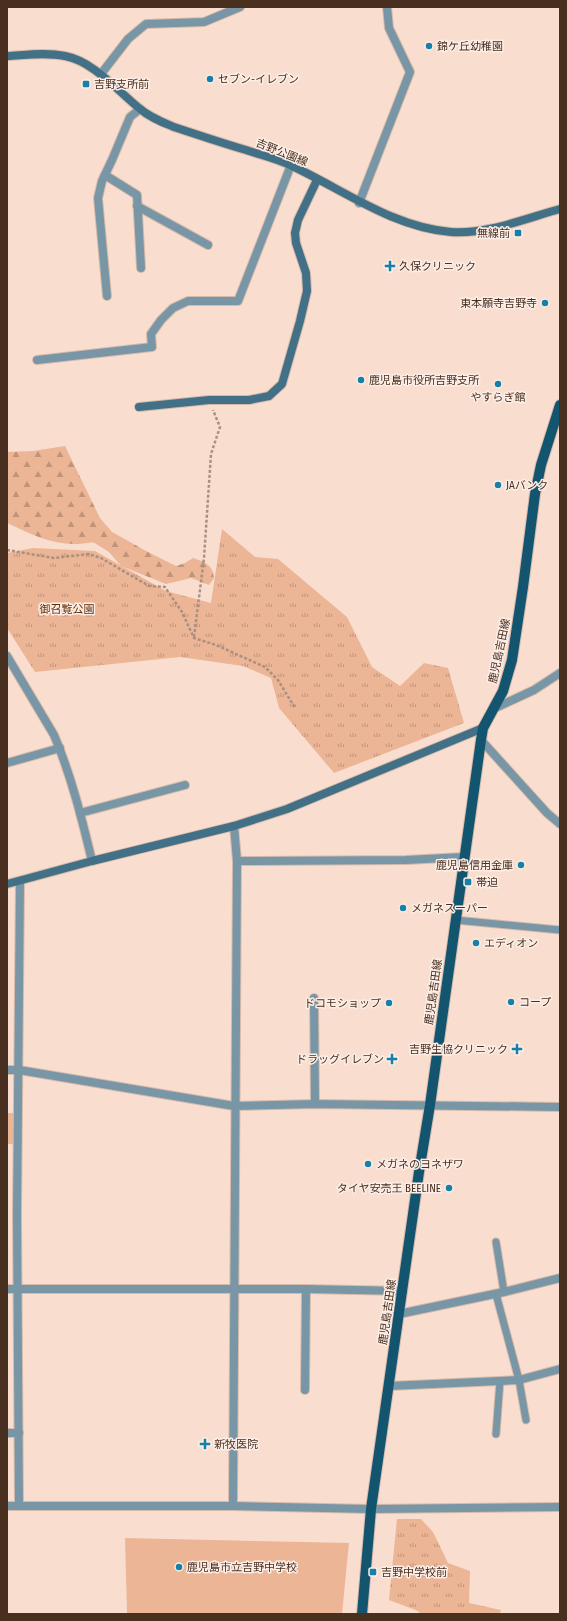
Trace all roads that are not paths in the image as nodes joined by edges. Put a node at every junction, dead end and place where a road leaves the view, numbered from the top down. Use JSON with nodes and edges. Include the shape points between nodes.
{"nodes":[{"id":1,"x":240,"y":7,"type":"edge"},
{"id":2,"x":386,"y":7,"type":"edge"},
{"id":3,"x":7,"y":56,"type":"edge"},
{"id":4,"x":101,"y":74,"type":"junction"},
{"id":5,"x":140,"y":109,"type":"junction"},
{"id":6,"x":291,"y":165,"type":"junction"},
{"id":7,"x":105,"y":175,"type":"junction"},
{"id":8,"x":317,"y":180,"type":"junction"},
{"id":9,"x":359,"y":203,"type":"junction"},
{"id":10,"x":137,"y":206,"type":"junction"},
{"id":11,"x":560,"y":209,"type":"edge"},
{"id":12,"x":208,"y":245,"type":"dead end"},
{"id":13,"x":141,"y":268,"type":"dead end"},
{"id":14,"x":107,"y":296,"type":"dead end"},
{"id":15,"x":37,"y":360,"type":"dead end"},
{"id":16,"x":560,"y":405,"type":"edge"},
{"id":17,"x":139,"y":407,"type":"dead end"},
{"id":18,"x":7,"y":656,"type":"edge"},
{"id":19,"x":560,"y":673,"type":"edge"},
{"id":20,"x":493,"y":709,"type":"junction"},
{"id":21,"x":483,"y":728,"type":"junction"},
{"id":22,"x":481,"y":740,"type":"junction"},
{"id":23,"x":60,"y":748,"type":"junction"},
{"id":24,"x":7,"y":763,"type":"edge"},
{"id":25,"x":185,"y":784,"type":"dead end"},
{"id":26,"x":80,"y":813,"type":"junction"},
{"id":27,"x":560,"y":824,"type":"edge"},
{"id":28,"x":234,"y":826,"type":"junction"},
{"id":29,"x":463,"y":857,"type":"junction"},
{"id":30,"x":92,"y":861,"type":"junction"},
{"id":31,"x":237,"y":861,"type":"junction"},
{"id":32,"x":20,"y":881,"type":"junction"},
{"id":33,"x":7,"y":884,"type":"edge"},
{"id":34,"x":455,"y":920,"type":"junction"},
{"id":35,"x":560,"y":930,"type":"edge"},
{"id":36,"x":314,"y":998,"type":"dead end"},
{"id":37,"x":7,"y":1070,"type":"edge"},
{"id":38,"x":19,"y":1070,"type":"junction"},
{"id":39,"x":315,"y":1104,"type":"junction"},
{"id":40,"x":430,"y":1105,"type":"junction"},
{"id":41,"x":234,"y":1106,"type":"junction"},
{"id":42,"x":560,"y":1108,"type":"edge"},
{"id":43,"x":496,"y":1242,"type":"dead end"},
{"id":44,"x":560,"y":1278,"type":"edge"},
{"id":45,"x":7,"y":1289,"type":"edge"},
{"id":46,"x":306,"y":1289,"type":"junction"},
{"id":47,"x":18,"y":1290,"type":"junction"},
{"id":48,"x":234,"y":1290,"type":"junction"},
{"id":49,"x":402,"y":1292,"type":"junction"},
{"id":50,"x":500,"y":1293,"type":"junction"},
{"id":51,"x":400,"y":1314,"type":"junction"},
{"id":52,"x":560,"y":1369,"type":"edge"},
{"id":53,"x":519,"y":1380,"type":"junction"},
{"id":54,"x":500,"y":1381,"type":"junction"},
{"id":55,"x":389,"y":1386,"type":"junction"},
{"id":56,"x":305,"y":1390,"type":"dead end"},
{"id":57,"x":526,"y":1420,"type":"dead end"},
{"id":58,"x":7,"y":1433,"type":"edge"},
{"id":59,"x":19,"y":1433,"type":"junction"},
{"id":60,"x":496,"y":1434,"type":"dead end"},
{"id":61,"x":7,"y":1506,"type":"edge"},
{"id":62,"x":19,"y":1506,"type":"junction"},
{"id":63,"x":233,"y":1506,"type":"junction"},
{"id":64,"x":560,"y":1508,"type":"edge"},
{"id":65,"x":371,"y":1509,"type":"junction"},
{"id":66,"x":362,"y":1614,"type":"edge"}],
"edges":[{"from":1,"to":4,"type":"street","via":[[204,22],[146,24],[128,39]]},
{"from":2,"to":9,"type":"street","via":[[389,28],[410,72]]},
{"from":3,"to":4,"type":"street","name":"吉野公園線","via":[[67,56]]},
{"from":4,"to":5,"type":"street","name":"吉野公園線"},
{"from":5,"to":6,"type":"street","name":"吉野公園線","via":[[174,127]]},
{"from":5,"to":7,"type":"street","via":[[130,117]]},
{"from":6,"to":8,"type":"street","name":"吉野公園線"},
{"from":6,"to":15,"type":"street","via":[[238,301],[188,301],[173,308],[151,334],[152,347]]},
{"from":7,"to":10,"type":"street","via":[[137,195]]},
{"from":7,"to":14,"type":"street","via":[[98,198]]},
{"from":8,"to":9,"type":"street","name":"吉野公園線"},
{"from":8,"to":17,"type":"street","via":[[295,232],[306,273],[307,291],[282,384],[269,396],[249,400],[209,400]]},
{"from":9,"to":11,"type":"street","name":"吉野公園線","via":[[399,220],[452,232],[493,227]]},
{"from":10,"to":12,"type":"street"},
{"from":10,"to":13,"type":"street"},
{"from":16,"to":20,"type":"main road","name":"鹿児島吉田線","via":[[541,465],[535,494],[512,660],[503,691]]},
{"from":18,"to":23,"type":"street"},
{"from":19,"to":20,"type":"street","via":[[534,690]]},
{"from":20,"to":21,"type":"main road","name":"鹿児島吉田線"},
{"from":21,"to":22,"type":"main road","name":"鹿児島吉田線"},
{"from":21,"to":28,"type":"street","via":[[287,809]]},
{"from":22,"to":27,"type":"street"},
{"from":22,"to":29,"type":"main road","name":"鹿児島吉田線"},
{"from":23,"to":24,"type":"street"},
{"from":23,"to":26,"type":"street"},
{"from":25,"to":26,"type":"street"},
{"from":26,"to":30,"type":"street"},
{"from":28,"to":30,"type":"street"},
{"from":28,"to":31,"type":"street"},
{"from":29,"to":31,"type":"street"},
{"from":29,"to":34,"type":"main road","name":"鹿児島吉田線"},
{"from":30,"to":32,"type":"street"},
{"from":31,"to":41,"type":"street"},
{"from":32,"to":33,"type":"street"},
{"from":32,"to":38,"type":"street"},
{"from":34,"to":35,"type":"lane"},
{"from":34,"to":40,"type":"main road","name":"鹿児島吉田線"},
{"from":36,"to":39,"type":"street"},
{"from":37,"to":38,"type":"street"},
{"from":38,"to":41,"type":"street"},
{"from":38,"to":47,"type":"street"},
{"from":39,"to":40,"type":"street"},
{"from":39,"to":41,"type":"street"},
{"from":40,"to":42,"type":"street"},
{"from":40,"to":49,"type":"main road","name":"鹿児島吉田線"},
{"from":41,"to":48,"type":"street"},
{"from":43,"to":50,"type":"lane"},
{"from":44,"to":50,"type":"street"},
{"from":45,"to":47,"type":"street"},
{"from":46,"to":48,"type":"street"},
{"from":46,"to":49,"type":"street"},
{"from":46,"to":56,"type":"street"},
{"from":47,"to":48,"type":"street"},
{"from":47,"to":59,"type":"street"},
{"from":48,"to":63,"type":"street"},
{"from":49,"to":51,"type":"main road","name":"鹿児島吉田線"},
{"from":50,"to":51,"type":"street"},
{"from":50,"to":53,"type":"lane"},
{"from":51,"to":55,"type":"main road","name":"鹿児島吉田線"},
{"from":52,"to":53,"type":"street"},
{"from":53,"to":54,"type":"street"},
{"from":53,"to":57,"type":"lane"},
{"from":54,"to":55,"type":"street"},
{"from":54,"to":60,"type":"lane"},
{"from":55,"to":65,"type":"main road","name":"鹿児島吉田線"},
{"from":58,"to":59,"type":"street"},
{"from":59,"to":62,"type":"street"},
{"from":61,"to":62,"type":"street"},
{"from":62,"to":63,"type":"street"},
{"from":63,"to":65,"type":"street"},
{"from":64,"to":65,"type":"street"},
{"from":65,"to":66,"type":"main road","name":"鹿児島吉田線"}]}
